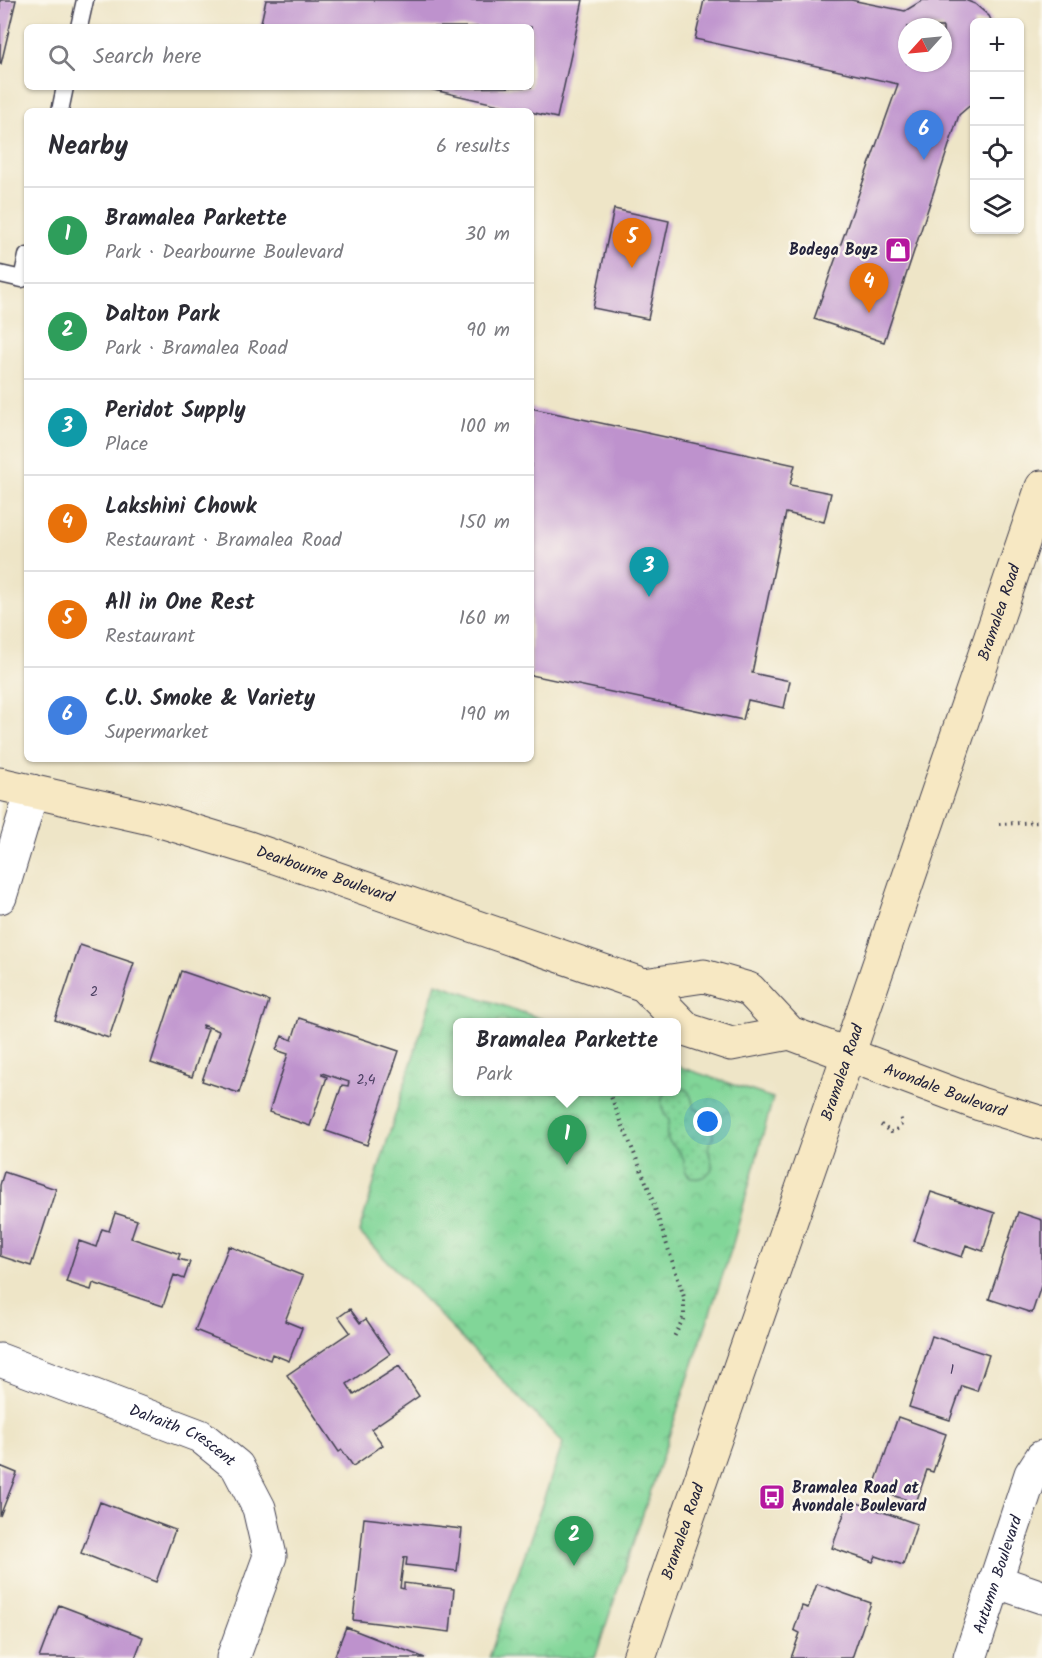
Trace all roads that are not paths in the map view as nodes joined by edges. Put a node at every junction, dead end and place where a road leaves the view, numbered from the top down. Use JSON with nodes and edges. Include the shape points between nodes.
{"nodes":[{"id":1,"x":85,"y":0,"type":"edge"},
{"id":2,"x":80,"y":24,"type":"edge"},
{"id":3,"x":64,"y":90,"type":"edge"},
{"id":4,"x":61,"y":108,"type":"edge"},
{"id":5,"x":24,"y":270,"type":"edge"},
{"id":6,"x":0,"y":274,"type":"edge"},
{"id":7,"x":1042,"y":487,"type":"edge"},
{"id":8,"x":0,"y":784,"type":"edge"},
{"id":9,"x":32,"y":790,"type":"junction"},
{"id":10,"x":0,"y":897,"type":"edge"},
{"id":11,"x":644,"y":985,"type":"junction"},
{"id":12,"x":676,"y":1018,"type":"edge"},
{"id":13,"x":681,"y":1023,"type":"edge"},
{"id":14,"x":790,"y":1033,"type":"junction"},
{"id":15,"x":848,"y":1055,"type":"junction"},
{"id":16,"x":1042,"y":1124,"type":"edge"},
{"id":17,"x":0,"y":1360,"type":"edge"},
{"id":18,"x":1042,"y":1456,"type":"edge"},
{"id":19,"x":995,"y":1581,"type":"junction"},
{"id":20,"x":1042,"y":1597,"type":"edge"},
{"id":21,"x":233,"y":1658,"type":"edge"},
{"id":22,"x":639,"y":1658,"type":"edge"},
{"id":23,"x":970,"y":1658,"type":"edge"}],
"edges":[{"from":1,"to":2,"type":"lane"},
{"from":3,"to":4,"type":"lane"},
{"from":5,"to":6,"type":"lane","via":[[22,279]]},
{"from":7,"to":15,"type":"street","name":"Bramalea Road"},
{"from":8,"to":9,"type":"street","name":"Dearbourne Boulevard"},
{"from":9,"to":10,"type":"street"},
{"from":9,"to":11,"type":"street","name":"Dearbourne Boulevard","via":[[154,819],[249,848]]},
{"from":11,"to":12,"type":"street","name":"Dearbourne Boulevard"},
{"from":11,"to":14,"type":"street","name":"Dearbourne Boulevard","via":[[704,976],[749,989]]},
{"from":13,"to":14,"type":"street","name":"Dearbourne Boulevard","via":[[688,1030],[731,1044]]},
{"from":14,"to":15,"type":"street","name":"Dearbourne Boulevard"},
{"from":15,"to":16,"type":"street","name":"Avondale Boulevard"},
{"from":15,"to":22,"type":"street","name":"Bramalea Road"},
{"from":17,"to":21,"type":"street","name":"Dalraith Crescent","via":[[200,1436],[237,1466],[259,1508],[270,1556]]},
{"from":18,"to":19,"type":"street","name":"Autumn Boulevard","via":[[1031,1474]]},
{"from":19,"to":20,"type":"street"},
{"from":19,"to":23,"type":"street","name":"Autumn Boulevard"}]}
